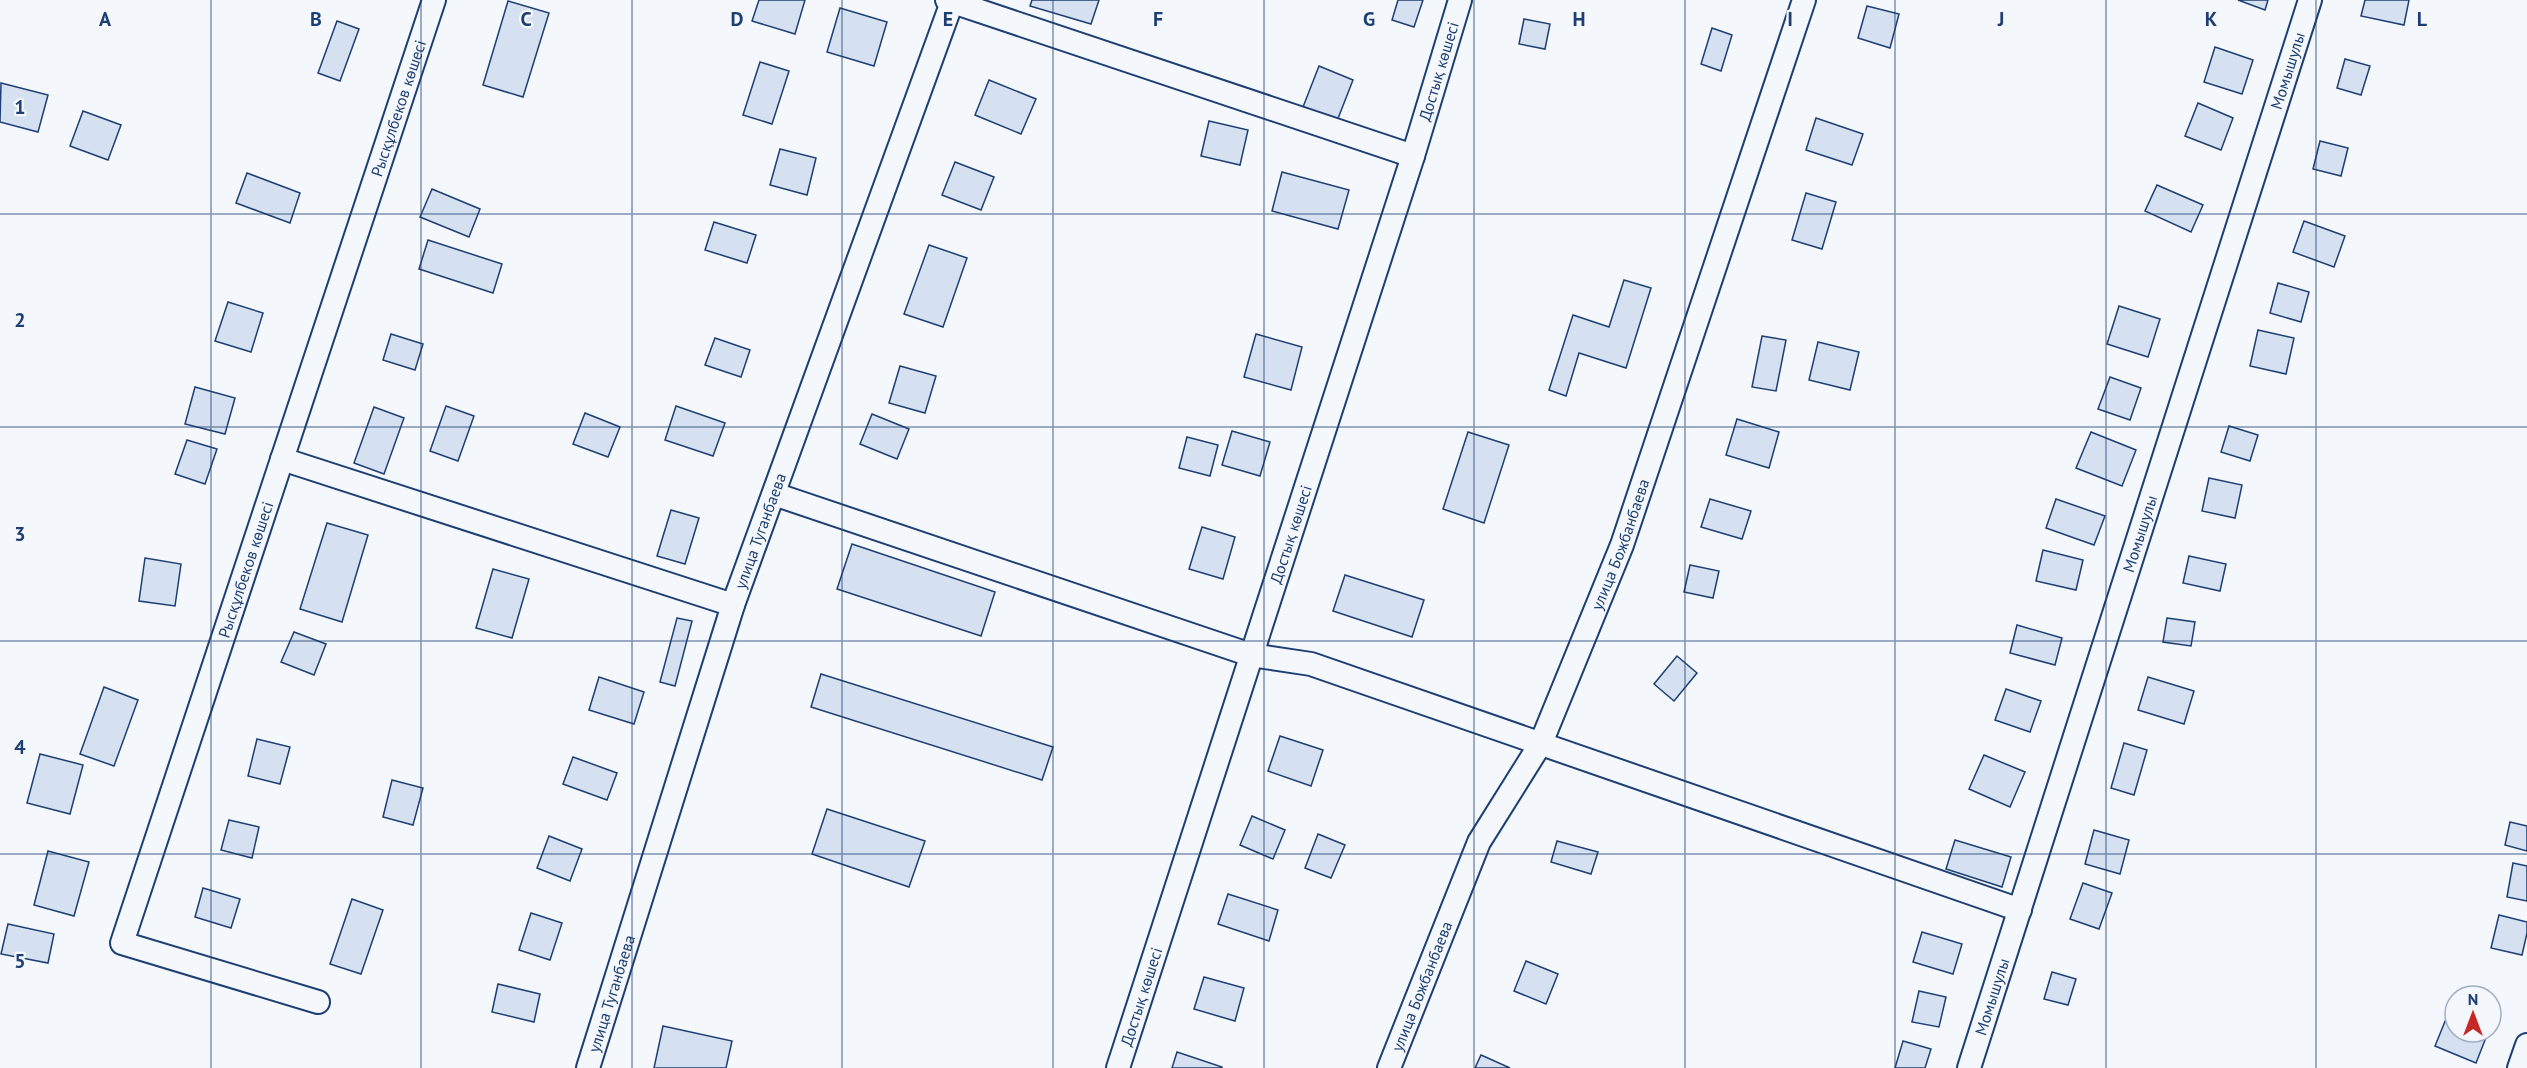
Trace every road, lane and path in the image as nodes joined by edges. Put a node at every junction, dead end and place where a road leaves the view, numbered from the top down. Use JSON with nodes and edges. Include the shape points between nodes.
{"nodes":[{"id":1,"x":434,"y":0,"type":"edge"},
{"id":2,"x":1460,"y":0,"type":"edge"},
{"id":3,"x":1804,"y":0,"type":"edge"},
{"id":4,"x":2310,"y":0,"type":"edge"},
{"id":5,"x":949,"y":1,"type":"edge"},
{"id":6,"x":1413,"y":156,"type":"junction"},
{"id":7,"x":282,"y":459,"type":"junction"},
{"id":8,"x":774,"y":494,"type":"junction"},
{"id":9,"x":734,"y":605,"type":"junction"},
{"id":10,"x":1251,"y":654,"type":"junction"},
{"id":11,"x":1540,"y":743,"type":"junction"},
{"id":12,"x":2020,"y":910,"type":"junction"},
{"id":13,"x":318,"y":1002,"type":"dead end"},
{"id":14,"x":2527,"y":1045,"type":"edge"},
{"id":15,"x":588,"y":1068,"type":"edge"},
{"id":16,"x":1118,"y":1068,"type":"edge"},
{"id":17,"x":1389,"y":1068,"type":"edge"},
{"id":18,"x":1969,"y":1068,"type":"edge"},
{"id":19,"x":2519,"y":1068,"type":"edge"}],
"edges":[{"from":1,"to":7,"type":"street","name":"Рысқұлбеков көшесі"},
{"from":2,"to":6,"type":"street","name":"Достық көшесі"},
{"from":3,"to":11,"type":"street","name":"улица Божбанбаева","via":[[1622,545]]},
{"from":4,"to":12,"type":"street","name":"Момышулы"},
{"from":5,"to":6,"type":"street"},
{"from":5,"to":8,"type":"street","name":"улица Туганбаева"},
{"from":6,"to":10,"type":"street","name":"Достық көшесі"},
{"from":7,"to":9,"type":"street"},
{"from":7,"to":13,"type":"street","name":"Рысқұлбеков көшесі","via":[[122,943]]},
{"from":8,"to":9,"type":"street","name":"улица Туганбаева"},
{"from":8,"to":10,"type":"street"},
{"from":9,"to":15,"type":"street","name":"улица Туганбаева"},
{"from":10,"to":11,"type":"street","via":[[1311,664]]},
{"from":10,"to":16,"type":"street","name":"Достық көшесі"},
{"from":11,"to":12,"type":"street"},
{"from":11,"to":17,"type":"street","name":"улица Божбанбаева","via":[[1479,842]]},
{"from":12,"to":18,"type":"street","name":"Момышулы"},
{"from":14,"to":19,"type":"street"}]}
